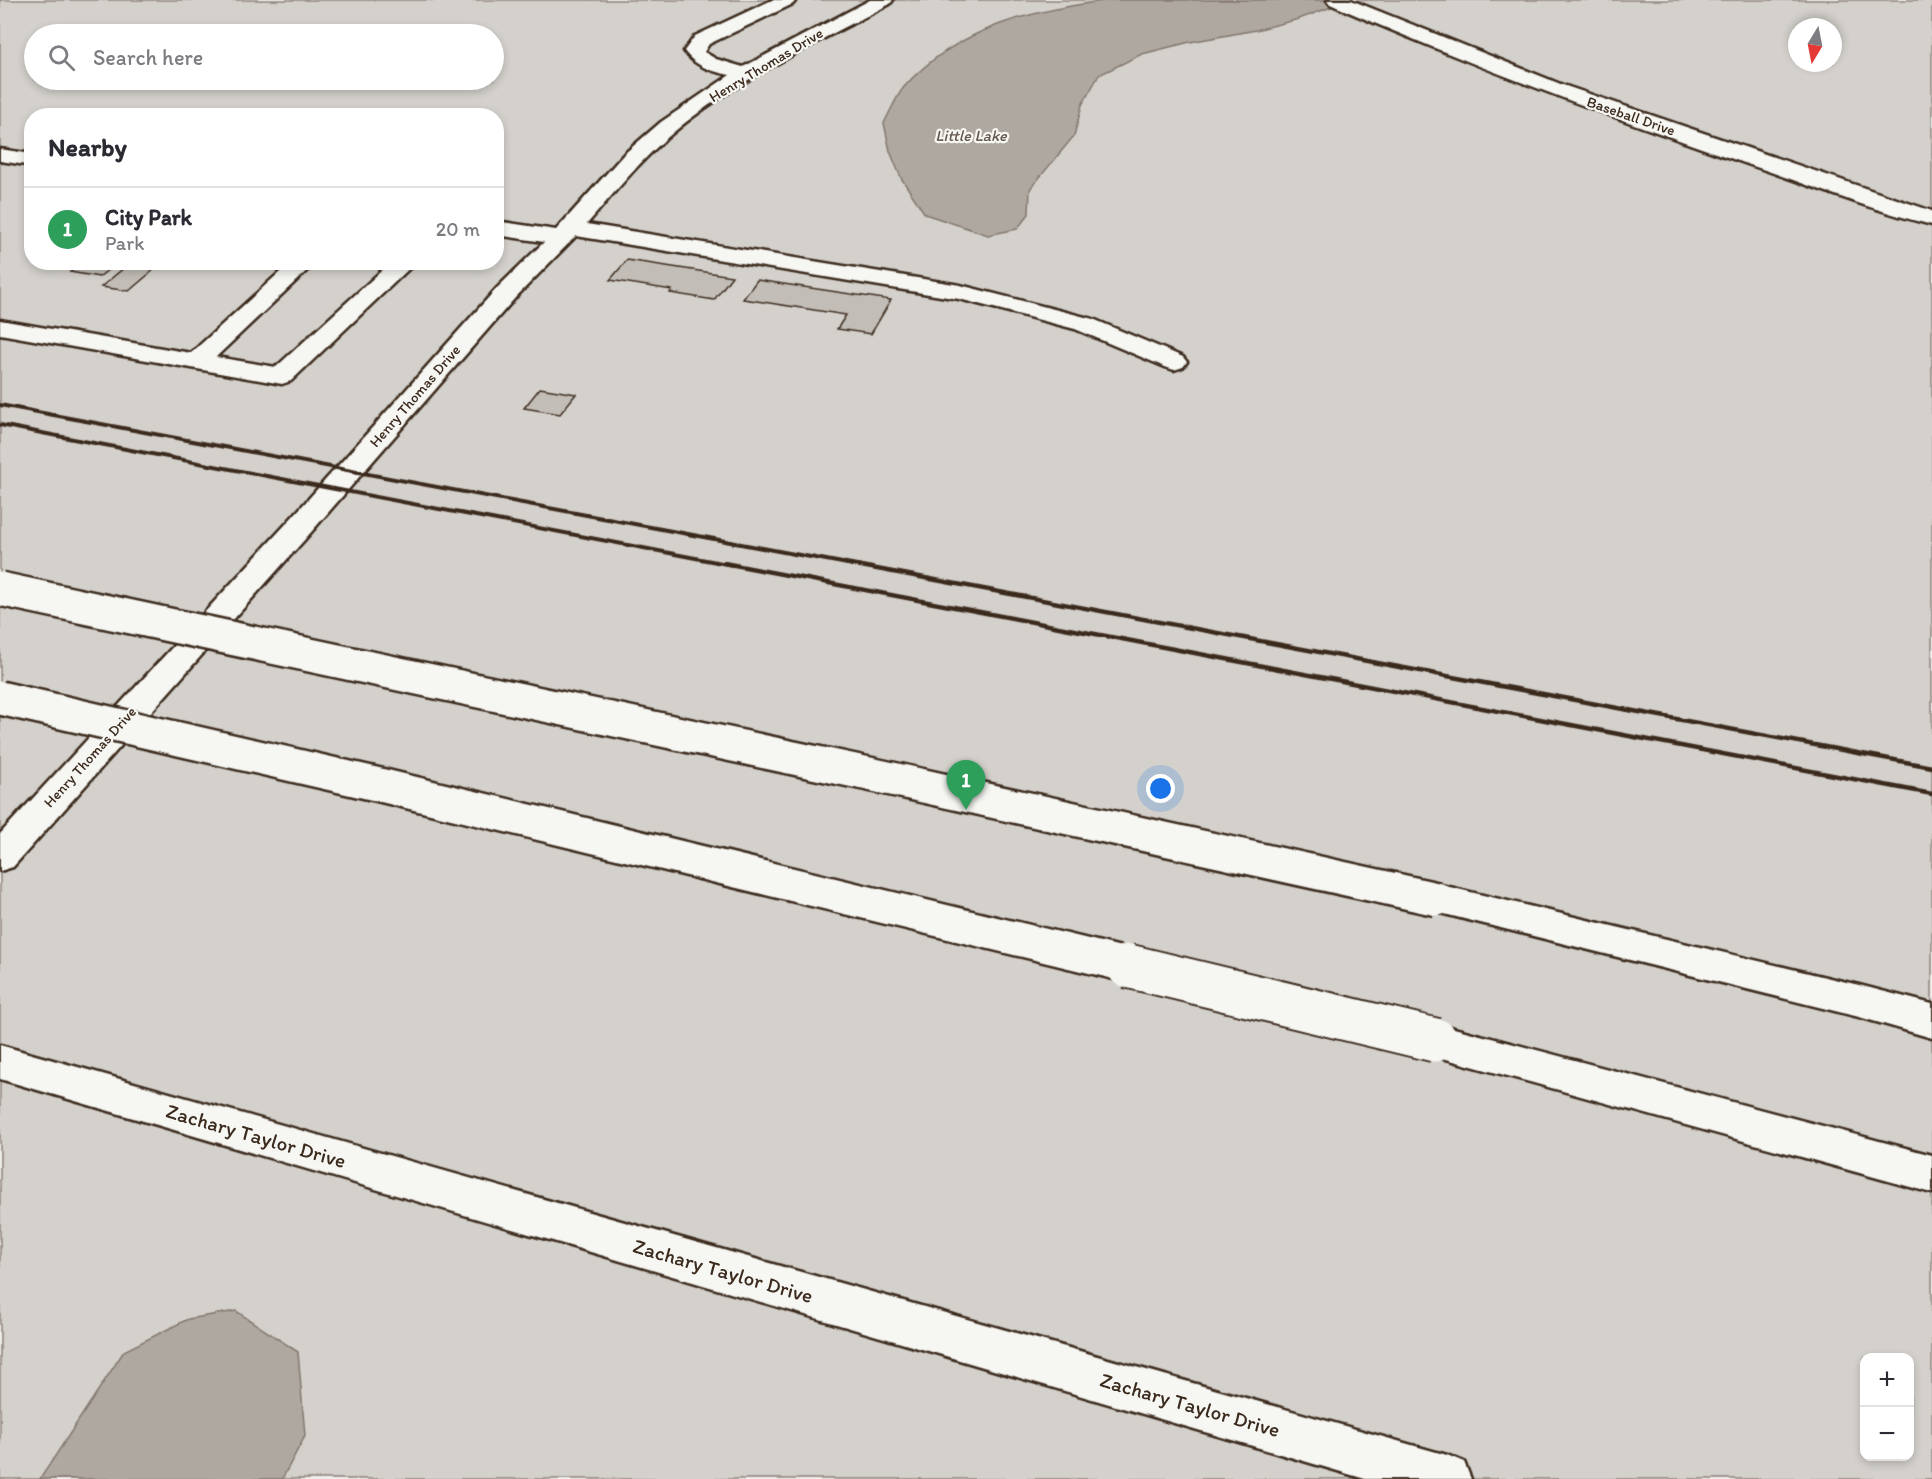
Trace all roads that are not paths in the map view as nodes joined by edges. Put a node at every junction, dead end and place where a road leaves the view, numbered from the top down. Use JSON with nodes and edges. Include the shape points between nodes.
{"nodes":[{"id":1,"x":787,"y":0,"type":"edge"},
{"id":2,"x":884,"y":0,"type":"edge"},
{"id":3,"x":1336,"y":0,"type":"edge"},
{"id":4,"x":746,"y":73,"type":"junction"},
{"id":5,"x":0,"y":155,"type":"edge"},
{"id":6,"x":24,"y":159,"type":"edge"},
{"id":7,"x":1932,"y":218,"type":"edge"},
{"id":8,"x":504,"y":229,"type":"edge"},
{"id":9,"x":566,"y":233,"type":"junction"},
{"id":10,"x":296,"y":270,"type":"edge"},
{"id":11,"x":396,"y":270,"type":"edge"},
{"id":12,"x":0,"y":327,"type":"edge"},
{"id":13,"x":197,"y":361,"type":"junction"},
{"id":14,"x":1174,"y":362,"type":"dead end"},
{"id":15,"x":0,"y":589,"type":"edge"},
{"id":16,"x":0,"y":698,"type":"edge"},
{"id":17,"x":0,"y":857,"type":"edge"},
{"id":18,"x":1932,"y":1021,"type":"edge"},
{"id":19,"x":0,"y":1062,"type":"edge"},
{"id":20,"x":1932,"y":1174,"type":"edge"},
{"id":21,"x":1447,"y":1479,"type":"edge"}],
"edges":[{"from":1,"to":4,"type":"main road","via":[[702,40],[694,51],[710,63]]},
{"from":2,"to":4,"type":"main road","name":"Henry Thomas Drive"},
{"from":3,"to":7,"type":"main road","name":"Baseball Drive","via":[[1567,94]]},
{"from":4,"to":9,"type":"main road","name":"Henry Thomas Drive","via":[[668,126],[632,159]]},
{"from":5,"to":6,"type":"main road"},
{"from":8,"to":9,"type":"main road"},
{"from":9,"to":14,"type":"main road","via":[[960,292],[1084,324]]},
{"from":9,"to":17,"type":"main road","name":"Henry Thomas Drive","via":[[506,293]]},
{"from":10,"to":13,"type":"main road"},
{"from":11,"to":13,"type":"main road","via":[[282,376]]},
{"from":12,"to":13,"type":"main road"},
{"from":15,"to":18,"type":"main road","bridge":true,"via":[[1437,898]]},
{"from":16,"to":20,"type":"main road","bridge":true,"via":[[380,785],[1435,1040]]},
{"from":19,"to":21,"type":"main road","name":"Zachary Taylor Drive"}]}
